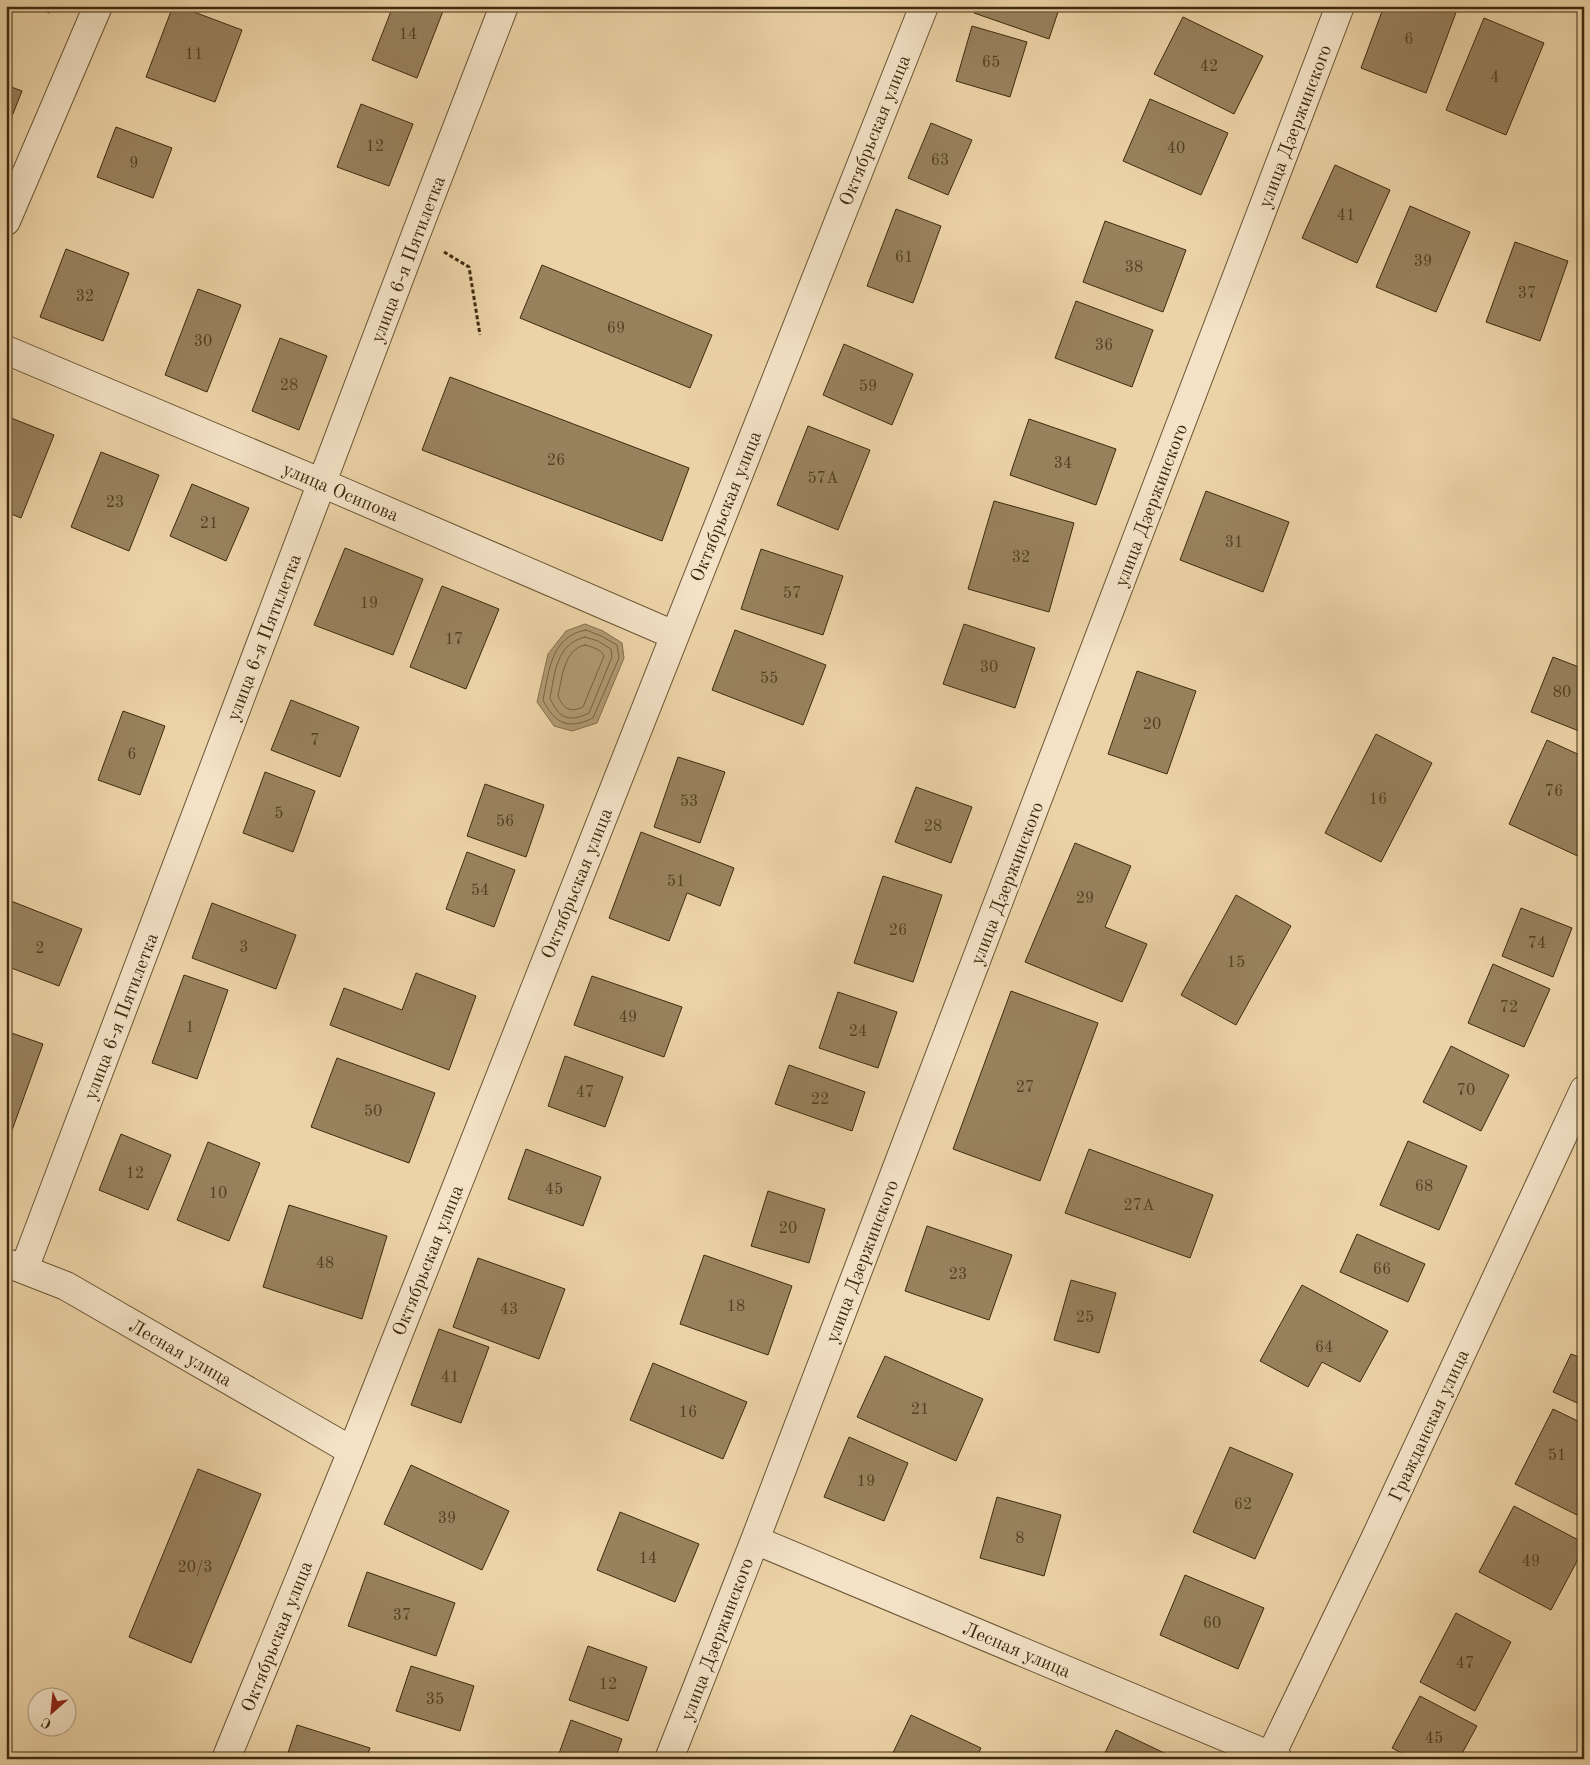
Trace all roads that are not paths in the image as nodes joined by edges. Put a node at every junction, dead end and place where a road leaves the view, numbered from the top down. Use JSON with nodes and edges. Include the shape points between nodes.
{"nodes":[{"id":1,"x":98,"y":6,"type":"edge"},
{"id":2,"x":504,"y":6,"type":"edge"},
{"id":3,"x":924,"y":6,"type":"edge"},
{"id":4,"x":1340,"y":6,"type":"edge"},
{"id":5,"x":6,"y":221,"type":"edge"},
{"id":6,"x":6,"y":350,"type":"edge"},
{"id":7,"x":322,"y":482,"type":"junction"},
{"id":8,"x":674,"y":635,"type":"junction"},
{"id":9,"x":1584,"y":1090,"type":"edge"},
{"id":10,"x":15,"y":1266,"type":"edge"},
{"id":11,"x":352,"y":1451,"type":"junction"},
{"id":12,"x":755,"y":1540,"type":"junction"},
{"id":13,"x":1273,"y":1757,"type":"edge"},
{"id":14,"x":226,"y":1759,"type":"edge"},
{"id":15,"x":669,"y":1759,"type":"edge"}],
"edges":[{"from":1,"to":5,"type":"street"},
{"from":2,"to":7,"type":"street","name":"улица 6-я Пятилетка"},
{"from":3,"to":8,"type":"street","name":"Октябрьская улица"},
{"from":4,"to":12,"type":"street","name":"улица Дзержинского"},
{"from":6,"to":7,"type":"street","name":"улица Осипова"},
{"from":7,"to":8,"type":"street","name":"улица Осипова"},
{"from":7,"to":10,"type":"street","name":"улица 6-я Пятилетка"},
{"from":8,"to":11,"type":"street","name":"Октябрьская улица"},
{"from":9,"to":13,"type":"street","name":"Гражданская улица"},
{"from":10,"to":11,"type":"street","name":"Лесная улица","via":[[66,1286]]},
{"from":11,"to":14,"type":"street","name":"Октябрьская улица"},
{"from":12,"to":13,"type":"street","name":"Лесная улица"},
{"from":12,"to":15,"type":"street","name":"улица Дзержинского"}]}
